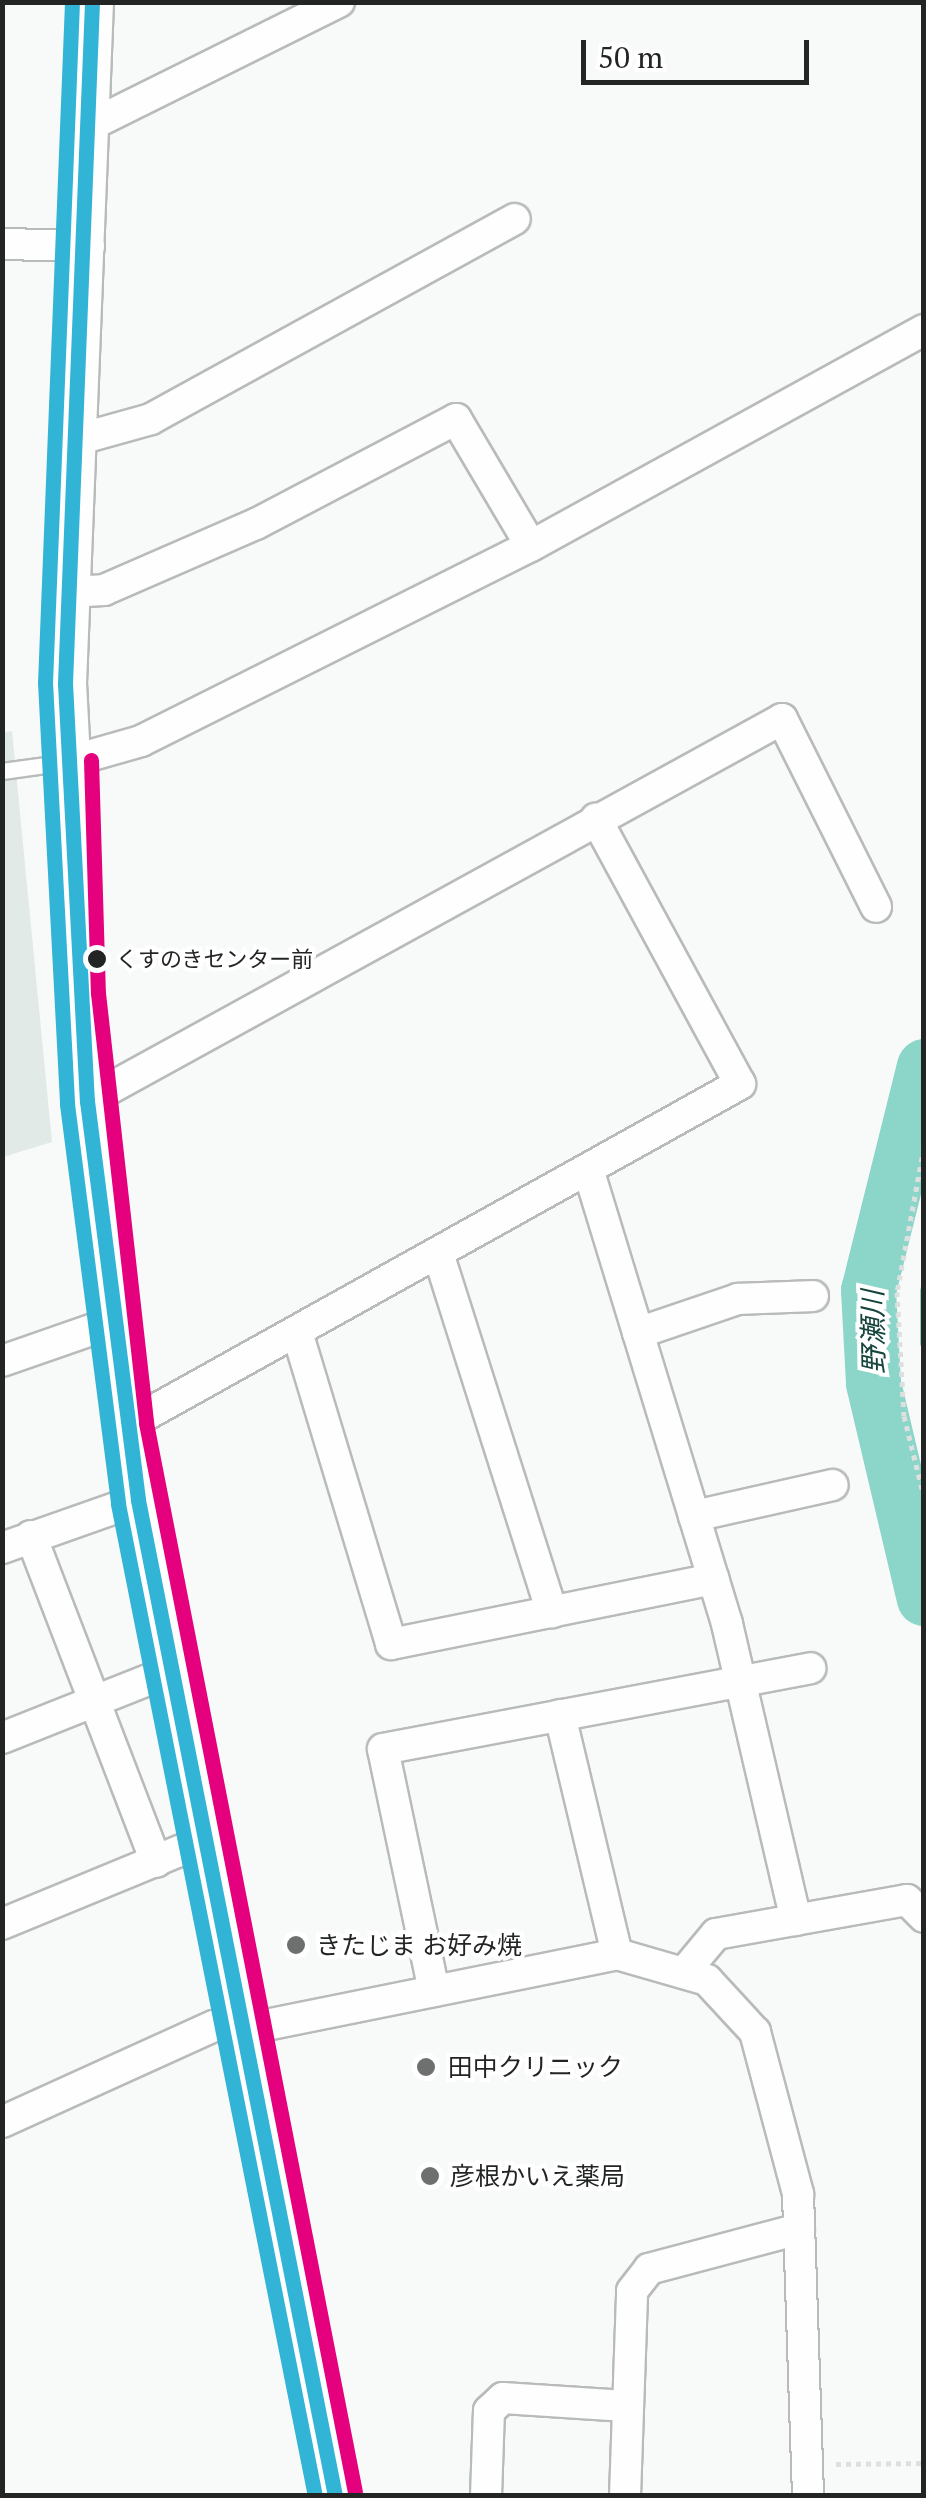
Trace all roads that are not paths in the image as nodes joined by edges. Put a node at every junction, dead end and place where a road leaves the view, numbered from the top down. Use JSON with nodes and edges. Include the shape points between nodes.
{"nodes":[{"id":1,"x":92,"y":2,"type":"edge"},
{"id":2,"x":338,"y":2,"type":"edge"},
{"id":3,"x":91,"y":125,"type":"junction"},
{"id":4,"x":514,"y":220,"type":"dead end"},
{"id":5,"x":2,"y":244,"type":"edge"},
{"id":6,"x":89,"y":246,"type":"junction"},
{"id":7,"x":924,"y":330,"type":"edge"},
{"id":8,"x":76,"y":440,"type":"junction"},
{"id":9,"x":532,"y":546,"type":"junction"},
{"id":10,"x":68,"y":592,"type":"junction"},
{"id":11,"x":70,"y":761,"type":"junction"},
{"id":12,"x":2,"y":772,"type":"edge"},
{"id":13,"x":596,"y":819,"type":"junction"},
{"id":14,"x":876,"y":907,"type":"dead end"},
{"id":15,"x":87,"y":1100,"type":"junction"},
{"id":16,"x":588,"y":1169,"type":"junction"},
{"id":17,"x":438,"y":1253,"type":"junction"},
{"id":18,"x":813,"y":1296,"type":"dead end"},
{"id":19,"x":111,"y":1322,"type":"junction"},
{"id":20,"x":297,"y":1332,"type":"junction"},
{"id":21,"x":638,"y":1333,"type":"junction"},
{"id":22,"x":2,"y":1361,"type":"edge"},
{"id":23,"x":126,"y":1426,"type":"junction"},
{"id":24,"x":834,"y":1485,"type":"dead end"},
{"id":25,"x":138,"y":1500,"type":"junction"},
{"id":26,"x":694,"y":1516,"type":"junction"},
{"id":27,"x":17,"y":1542,"type":"edge"},
{"id":28,"x":714,"y":1579,"type":"junction"},
{"id":29,"x":552,"y":1612,"type":"junction"},
{"id":30,"x":810,"y":1668,"type":"dead end"},
{"id":31,"x":170,"y":1671,"type":"junction"},
{"id":32,"x":740,"y":1681,"type":"junction"},
{"id":33,"x":96,"y":1700,"type":"junction"},
{"id":34,"x":560,"y":1715,"type":"junction"},
{"id":35,"x":2,"y":1738,"type":"edge"},
{"id":36,"x":203,"y":1841,"type":"junction"},
{"id":37,"x":156,"y":1862,"type":"junction"},
{"id":38,"x":924,"y":1917,"type":"edge"},
{"id":39,"x":796,"y":1920,"type":"junction"},
{"id":40,"x":2,"y":1924,"type":"edge"},
{"id":41,"x":617,"y":1954,"type":"junction"},
{"id":42,"x":686,"y":1970,"type":"junction"},
{"id":43,"x":434,"y":1991,"type":"junction"},
{"id":44,"x":242,"y":2024,"type":"junction"},
{"id":45,"x":2,"y":2122,"type":"edge"},
{"id":46,"x":799,"y":2229,"type":"junction"},
{"id":47,"x":626,"y":2406,"type":"junction"},
{"id":48,"x":335,"y":2496,"type":"edge"},
{"id":49,"x":486,"y":2496,"type":"edge"},
{"id":50,"x":625,"y":2496,"type":"edge"},
{"id":51,"x":808,"y":2496,"type":"edge"}],
"edges":[{"from":1,"to":3,"type":"street"},
{"from":2,"to":3,"type":"street"},
{"from":3,"to":6,"type":"street"},
{"from":4,"to":8,"type":"street","via":[[151,418]]},
{"from":5,"to":6,"type":"street"},
{"from":6,"to":8,"type":"street"},
{"from":7,"to":9,"type":"street"},
{"from":8,"to":10,"type":"street"},
{"from":9,"to":10,"type":"street","via":[[456,419],[256,524],[104,590]]},
{"from":9,"to":11,"type":"street","via":[[142,741]]},
{"from":10,"to":11,"type":"street"},
{"from":11,"to":12,"type":"lane"},
{"from":11,"to":15,"type":"street"},
{"from":13,"to":14,"type":"street","via":[[782,719]]},
{"from":13,"to":15,"type":"street"},
{"from":13,"to":16,"type":"street","via":[[740,1084]]},
{"from":15,"to":19,"type":"street"},
{"from":16,"to":17,"type":"street"},
{"from":16,"to":21,"type":"street"},
{"from":17,"to":20,"type":"street"},
{"from":17,"to":29,"type":"street"},
{"from":18,"to":21,"type":"street","via":[[738,1298]]},
{"from":19,"to":22,"type":"street"},
{"from":19,"to":23,"type":"street"},
{"from":20,"to":23,"type":"street"},
{"from":20,"to":29,"type":"street","via":[[392,1644]]},
{"from":21,"to":26,"type":"street"},
{"from":23,"to":25,"type":"street"},
{"from":24,"to":26,"type":"street"},
{"from":25,"to":27,"type":"street"},
{"from":25,"to":31,"type":"street"},
{"from":26,"to":28,"type":"street"},
{"from":27,"to":33,"type":"street"},
{"from":28,"to":29,"type":"street"},
{"from":28,"to":32,"type":"street"},
{"from":30,"to":32,"type":"street"},
{"from":31,"to":33,"type":"street"},
{"from":31,"to":36,"type":"street"},
{"from":32,"to":34,"type":"street"},
{"from":32,"to":39,"type":"street"},
{"from":33,"to":35,"type":"street"},
{"from":33,"to":37,"type":"street"},
{"from":34,"to":41,"type":"street"},
{"from":34,"to":43,"type":"street","via":[[383,1749]]},
{"from":36,"to":37,"type":"street"},
{"from":36,"to":44,"type":"street"},
{"from":37,"to":40,"type":"street"},
{"from":38,"to":39,"type":"street","via":[[907,1900]]},
{"from":39,"to":42,"type":"street","via":[[716,1934]]},
{"from":41,"to":42,"type":"street"},
{"from":41,"to":43,"type":"street"},
{"from":42,"to":46,"type":"street","via":[[707,1980],[761,2046]]},
{"from":43,"to":44,"type":"street"},
{"from":44,"to":45,"type":"street","via":[[214,2026]]},
{"from":44,"to":48,"type":"street"},
{"from":46,"to":47,"type":"street","via":[[649,2269],[626,2321]]},
{"from":46,"to":51,"type":"street"},
{"from":47,"to":49,"type":"street","via":[[503,2398],[490,2412]]},
{"from":47,"to":50,"type":"street"}]}
